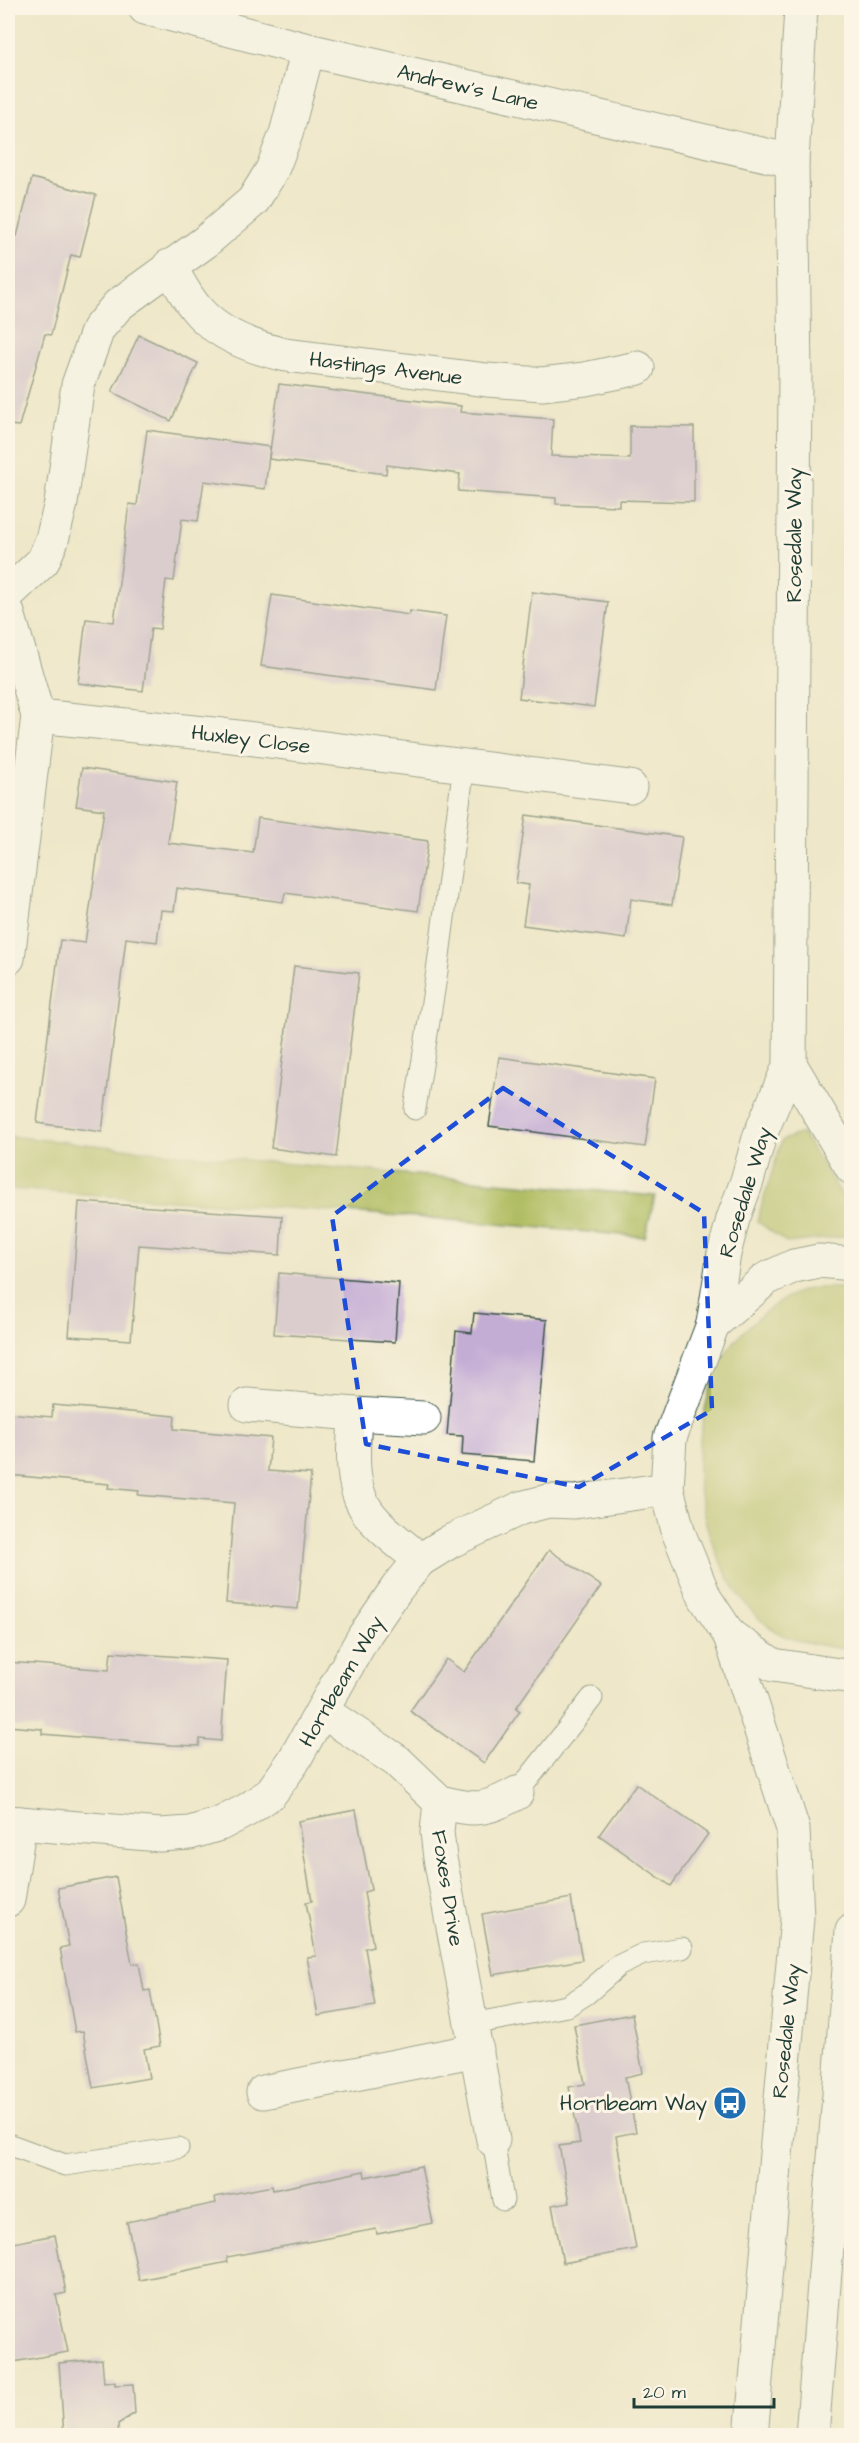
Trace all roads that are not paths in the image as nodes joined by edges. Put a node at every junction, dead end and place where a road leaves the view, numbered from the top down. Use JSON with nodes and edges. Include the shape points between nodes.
{"nodes":[{"id":1,"x":146,"y":8,"type":"edge"},
{"id":2,"x":801,"y":8,"type":"edge"},
{"id":3,"x":308,"y":50,"type":"junction"},
{"id":4,"x":792,"y":160,"type":"junction"},
{"id":5,"x":169,"y":266,"type":"junction"},
{"id":6,"x":638,"y":368,"type":"dead end"},
{"id":7,"x":8,"y":594,"type":"edge"},
{"id":8,"x":8,"y":614,"type":"edge"},
{"id":9,"x":38,"y":716,"type":"junction"},
{"id":10,"x":464,"y":765,"type":"junction"},
{"id":11,"x":630,"y":787,"type":"dead end"},
{"id":12,"x":8,"y":958,"type":"edge"},
{"id":13,"x":790,"y":1064,"type":"junction"},
{"id":14,"x":415,"y":1109,"type":"dead end"},
{"id":15,"x":852,"y":1168,"type":"edge"},
{"id":16,"x":852,"y":1264,"type":"edge"},
{"id":17,"x":713,"y":1324,"type":"junction"},
{"id":18,"x":247,"y":1405,"type":"dead end"},
{"id":19,"x":355,"y":1414,"type":"junction"},
{"id":20,"x":424,"y":1418,"type":"dead end"},
{"id":21,"x":667,"y":1489,"type":"junction"},
{"id":22,"x":420,"y":1560,"type":"junction"},
{"id":23,"x":730,"y":1636,"type":"junction"},
{"id":24,"x":852,"y":1677,"type":"edge"},
{"id":25,"x":592,"y":1698,"type":"dead end"},
{"id":26,"x":322,"y":1711,"type":"junction"},
{"id":27,"x":517,"y":1793,"type":"joint"},
{"id":28,"x":440,"y":1802,"type":"junction"},
{"id":29,"x":14,"y":1823,"type":"edge"},
{"id":30,"x":8,"y":1900,"type":"edge"},
{"id":31,"x":852,"y":1931,"type":"edge"},
{"id":32,"x":682,"y":1948,"type":"dead end"},
{"id":33,"x":474,"y":2037,"type":"junction"},
{"id":34,"x":262,"y":2092,"type":"dead end"},
{"id":35,"x":493,"y":2140,"type":"joint"},
{"id":36,"x":8,"y":2144,"type":"edge"},
{"id":37,"x":178,"y":2148,"type":"dead end"},
{"id":38,"x":503,"y":2200,"type":"dead end"},
{"id":39,"x":751,"y":2436,"type":"edge"},
{"id":40,"x":812,"y":2436,"type":"edge"}],
"edges":[{"from":1,"to":3,"type":"street","name":"Andrew's Lane"},
{"from":2,"to":4,"type":"street","name":"Rosedale Way"},
{"from":3,"to":4,"type":"street","name":"Andrew's Lane"},
{"from":3,"to":5,"type":"street","via":[[286,134],[253,201],[205,242]]},
{"from":4,"to":13,"type":"street","name":"Rosedale Way","via":[[795,386]]},
{"from":5,"to":6,"type":"street","name":"Hastings Avenue","via":[[195,308],[214,325],[259,349],[286,355],[542,384]]},
{"from":5,"to":7,"type":"street","via":[[118,305],[98,328],[78,385],[52,540],[43,561]]},
{"from":8,"to":9,"type":"street"},
{"from":9,"to":10,"type":"street","name":"Huxley Close"},
{"from":9,"to":12,"type":"street"},
{"from":10,"to":11,"type":"street","name":"Huxley Close"},
{"from":10,"to":14,"type":"lane"},
{"from":13,"to":15,"type":"street"},
{"from":13,"to":17,"type":"street","name":"Rosedale Way","via":[[760,1135],[733,1219]]},
{"from":16,"to":17,"type":"street","name":"Rosedale Way","via":[[819,1261],[794,1266],[766,1279]]},
{"from":17,"to":21,"type":"street","name":"Rosedale Way","via":[[670,1438]]},
{"from":18,"to":19,"type":"street"},
{"from":19,"to":20,"type":"street"},
{"from":19,"to":22,"type":"street","via":[[358,1494],[365,1508]]},
{"from":21,"to":22,"type":"street","name":"Hornbeam Way","via":[[574,1502],[548,1501],[521,1508],[451,1540]]},
{"from":21,"to":23,"type":"street","name":"Rosedale Way","via":[[679,1534],[705,1598]]},
{"from":22,"to":26,"type":"street","name":"Hornbeam Way","via":[[364,1636]]},
{"from":23,"to":24,"type":"street","name":"Rosedale Way","via":[[773,1665]]},
{"from":23,"to":39,"type":"street","name":"Rosedale Way","via":[[793,1829],[797,1917]]},
{"from":25,"to":27,"type":"lane"},
{"from":26,"to":28,"type":"street","name":"Foxes Drive","via":[[397,1761]]},
{"from":26,"to":29,"type":"street","name":"Hornbeam Way","via":[[270,1794],[220,1824],[190,1833],[160,1835]]},
{"from":27,"to":28,"type":"street","via":[[486,1808],[469,1809]]},
{"from":28,"to":33,"type":"street","name":"Foxes Drive","via":[[440,1858]]},
{"from":29,"to":30,"type":"street"},
{"from":31,"to":40,"type":"street"},
{"from":32,"to":33,"type":"lane","via":[[643,1954],[618,1966],[567,2006]]},
{"from":33,"to":34,"type":"street"},
{"from":33,"to":35,"type":"street","name":"Foxes Drive"},
{"from":35,"to":38,"type":"lane"},
{"from":36,"to":37,"type":"lane","via":[[65,2165]]}]}
